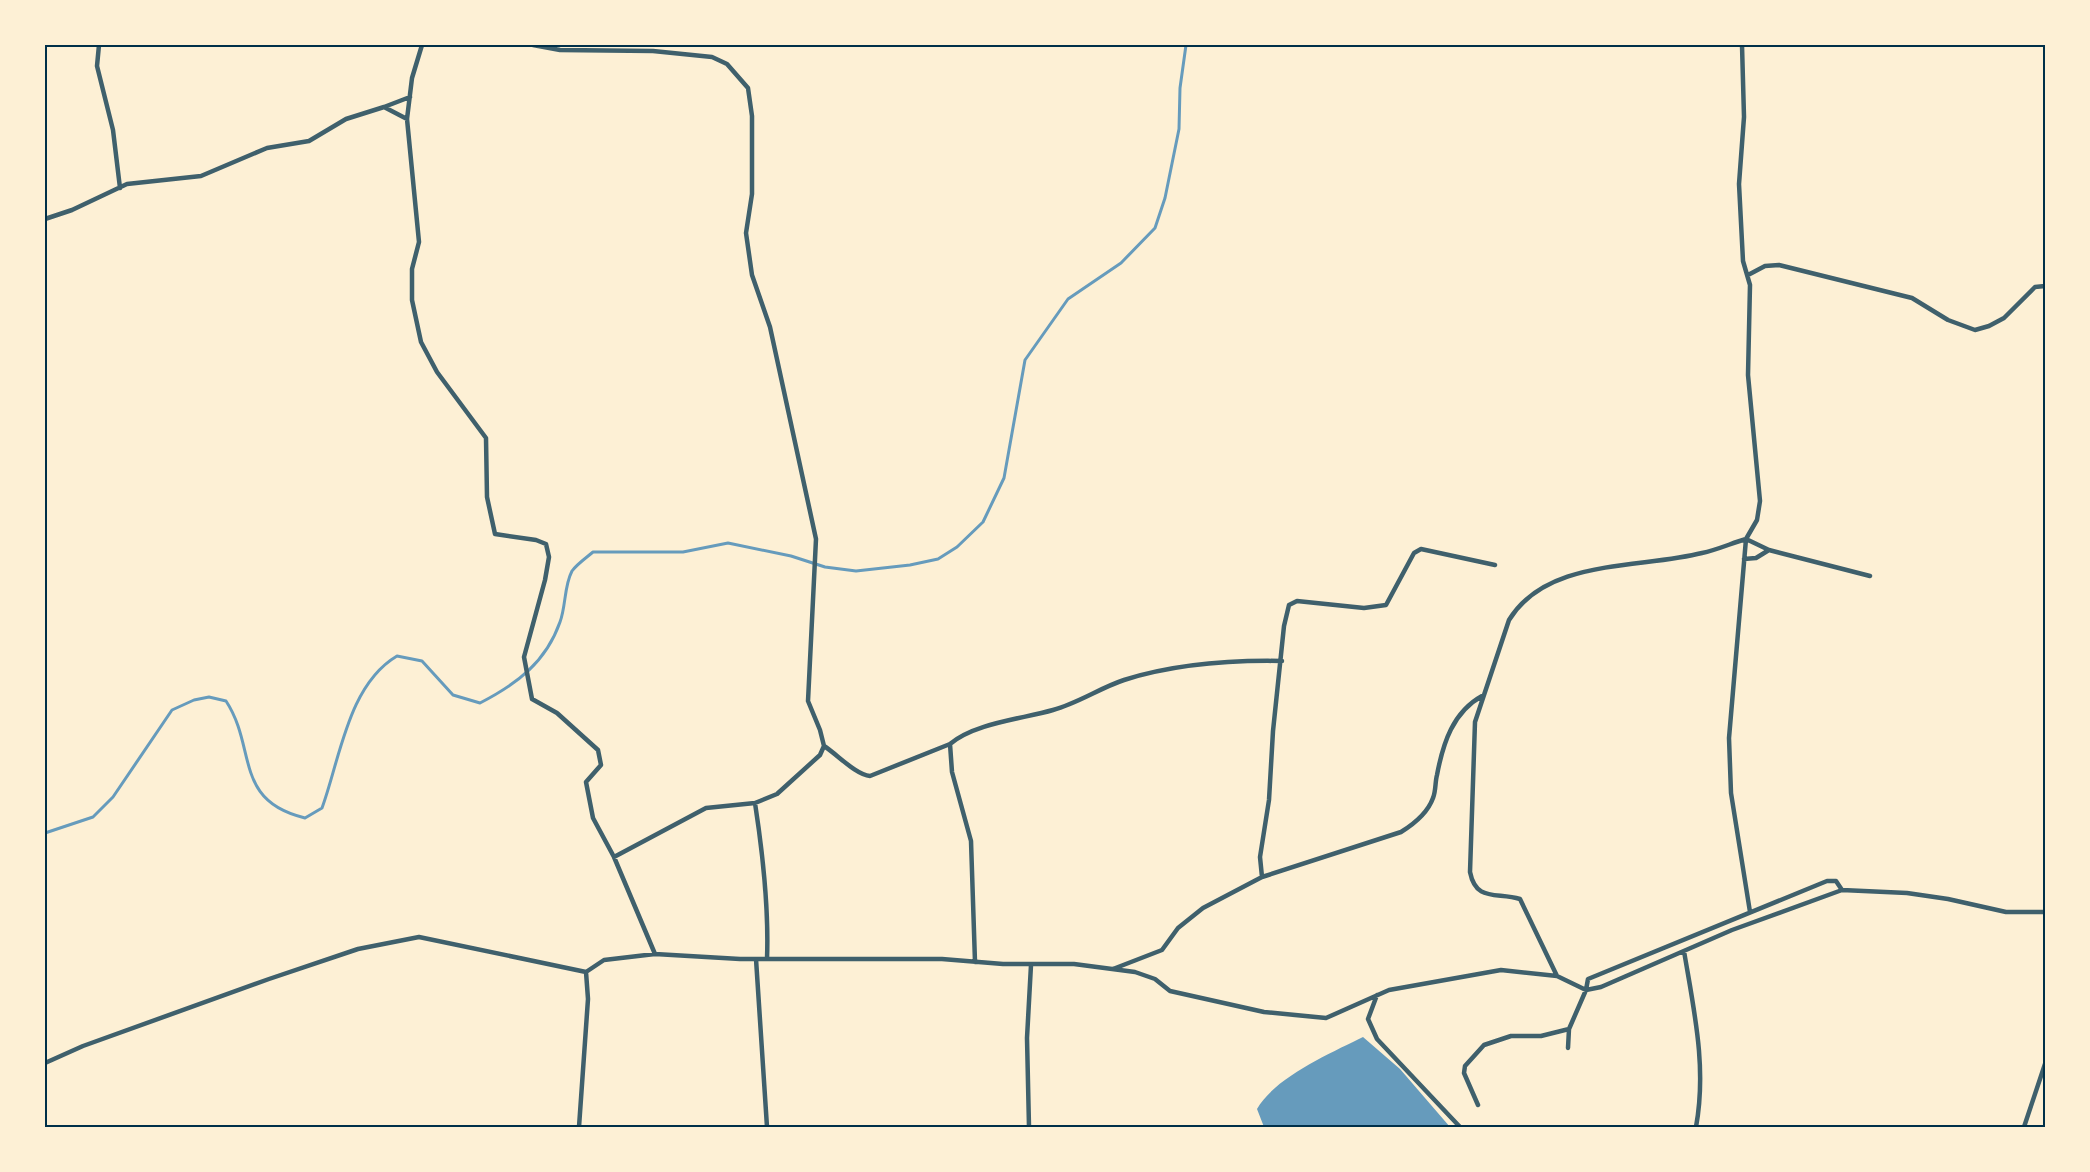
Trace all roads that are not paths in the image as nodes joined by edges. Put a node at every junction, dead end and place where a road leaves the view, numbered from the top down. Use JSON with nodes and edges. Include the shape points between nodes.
{"nodes":[{"id":1,"x":99,"y":45,"type":"edge"},
{"id":2,"x":422,"y":45,"type":"edge"},
{"id":3,"x":534,"y":45,"type":"edge"},
{"id":4,"x":1742,"y":45,"type":"edge"},
{"id":5,"x":410,"y":97,"type":"junction"},
{"id":6,"x":384,"y":107,"type":"junction"},
{"id":7,"x":407,"y":119,"type":"junction"},
{"id":8,"x":120,"y":188,"type":"junction"},
{"id":9,"x":45,"y":219,"type":"edge"},
{"id":10,"x":1749,"y":275,"type":"junction"},
{"id":11,"x":2045,"y":286,"type":"edge"},
{"id":12,"x":1746,"y":539,"type":"junction"},
{"id":13,"x":1769,"y":550,"type":"junction"},
{"id":14,"x":1744,"y":559,"type":"junction"},
{"id":15,"x":1495,"y":565,"type":"dead end"},
{"id":16,"x":1870,"y":576,"type":"dead end"},
{"id":17,"x":1282,"y":661,"type":"junction"},
{"id":18,"x":1482,"y":696,"type":"junction"},
{"id":19,"x":950,"y":744,"type":"junction"},
{"id":20,"x":824,"y":746,"type":"junction"},
{"id":21,"x":755,"y":803,"type":"junction"},
{"id":22,"x":614,"y":857,"type":"junction"},
{"id":23,"x":1262,"y":877,"type":"junction"},
{"id":24,"x":1842,"y":890,"type":"junction"},
{"id":25,"x":1750,"y":912,"type":"junction"},
{"id":26,"x":2045,"y":912,"type":"edge"},
{"id":27,"x":1684,"y":951,"type":"junction"},
{"id":28,"x":655,"y":954,"type":"junction"},
{"id":29,"x":756,"y":959,"type":"junction"},
{"id":30,"x":766,"y":959,"type":"junction"},
{"id":31,"x":975,"y":962,"type":"junction"},
{"id":32,"x":1031,"y":965,"type":"junction"},
{"id":33,"x":1113,"y":969,"type":"junction"},
{"id":34,"x":586,"y":972,"type":"junction"},
{"id":35,"x":1557,"y":976,"type":"junction"},
{"id":36,"x":1586,"y":990,"type":"junction"},
{"id":37,"x":1377,"y":995,"type":"junction"},
{"id":38,"x":1569,"y":1029,"type":"junction"},
{"id":39,"x":1568,"y":1048,"type":"dead end"},
{"id":40,"x":45,"y":1063,"type":"edge"},
{"id":41,"x":2045,"y":1064,"type":"edge"},
{"id":42,"x":1478,"y":1105,"type":"dead end"},
{"id":43,"x":579,"y":1127,"type":"edge"},
{"id":44,"x":767,"y":1127,"type":"edge"},
{"id":45,"x":1029,"y":1127,"type":"edge"},
{"id":46,"x":1460,"y":1127,"type":"edge"},
{"id":47,"x":1696,"y":1127,"type":"edge"},
{"id":48,"x":2024,"y":1127,"type":"edge"}],
"edges":[{"from":1,"to":8,"type":"street","via":[[97,66],[113,130]]},
{"from":2,"to":5,"type":"street"},
{"from":3,"to":20,"type":"street","via":[[560,50],[653,51],[712,57],[727,64],[748,88],[752,194],[746,233],[752,275],[770,327],[816,539],[808,701]]},
{"from":4,"to":10,"type":"street","via":[[1744,117],[1739,184],[1743,261]]},
{"from":5,"to":6,"type":"street"},
{"from":5,"to":7,"type":"street"},
{"from":6,"to":7,"type":"street"},
{"from":6,"to":8,"type":"street","via":[[346,119],[309,141],[267,148],[201,176]]},
{"from":7,"to":22,"type":"street","via":[[419,242],[412,269],[412,300],[421,342],[437,372],[486,438],[487,497],[495,534],[546,544],[549,557],[524,657],[527,682],[532,699],[557,713],[598,750],[601,765],[586,782],[593,818]]},
{"from":8,"to":9,"type":"street"},
{"from":10,"to":11,"type":"street","via":[[1765,266],[1779,265],[1912,298],[1948,320],[1975,330],[2004,318],[2035,287]]},
{"from":10,"to":12,"type":"street","via":[[1748,375],[1760,501],[1758,520]]},
{"from":12,"to":13,"type":"street"},
{"from":12,"to":14,"type":"street"},
{"from":12,"to":18,"type":"street","via":[[1702,553],[1560,578],[1534,592],[1509,620]]},
{"from":13,"to":14,"type":"street","via":[[1756,558]]},
{"from":13,"to":16,"type":"street"},
{"from":14,"to":25,"type":"street","via":[[1729,738],[1731,793]]},
{"from":15,"to":17,"type":"street","via":[[1421,549],[1414,553],[1386,605],[1364,608],[1297,601],[1289,605],[1286,614]]},
{"from":17,"to":19,"type":"street","via":[[1219,662],[1126,680],[1070,704],[1001,722]]},
{"from":17,"to":23,"type":"street","via":[[1260,857]]},
{"from":18,"to":23,"type":"street","via":[[1468,704],[1456,719],[1442,750],[1433,799],[1409,827]]},
{"from":18,"to":35,"type":"street","via":[[1475,722],[1471,793],[1472,886],[1480,893],[1520,899]]},
{"from":19,"to":20,"type":"street","via":[[870,776],[860,775]]},
{"from":19,"to":31,"type":"street","via":[[952,772],[971,841]]},
{"from":20,"to":21,"type":"street","via":[[820,755],[777,794]]},
{"from":21,"to":22,"type":"street","via":[[706,808]]},
{"from":21,"to":30,"type":"street","via":[[769,928]]},
{"from":22,"to":28,"type":"street"},
{"from":23,"to":33,"type":"street","via":[[1203,908],[1178,928],[1162,950]]},
{"from":24,"to":25,"type":"street","via":[[1836,881],[1827,881]]},
{"from":24,"to":26,"type":"street","via":[[1907,893],[2028,914]]},
{"from":24,"to":27,"type":"street"},
{"from":25,"to":36,"type":"street","via":[[1588,979]]},
{"from":27,"to":36,"type":"street"},
{"from":27,"to":47,"type":"street","via":[[1701,1050],[1702,1091]]},
{"from":28,"to":29,"type":"street"},
{"from":28,"to":34,"type":"street","via":[[604,960]]},
{"from":29,"to":30,"type":"street"},
{"from":29,"to":44,"type":"street"},
{"from":30,"to":31,"type":"street"},
{"from":31,"to":32,"type":"street"},
{"from":32,"to":33,"type":"street","via":[[1074,964]]},
{"from":32,"to":45,"type":"street"},
{"from":33,"to":37,"type":"street","via":[[1155,979],[1170,991],[1190,996],[1303,1016],[1326,1018]]},
{"from":34,"to":40,"type":"street","via":[[419,937],[358,949],[269,978]]},
{"from":34,"to":43,"type":"street","via":[[588,999]]},
{"from":35,"to":36,"type":"street"},
{"from":35,"to":37,"type":"street","via":[[1501,970]]},
{"from":36,"to":38,"type":"street"},
{"from":37,"to":46,"type":"street","via":[[1368,1019],[1377,1039]]},
{"from":38,"to":39,"type":"street"},
{"from":38,"to":42,"type":"street","via":[[1541,1036],[1511,1036],[1484,1045],[1465,1066],[1464,1073]]},
{"from":41,"to":48,"type":"street"}]}
